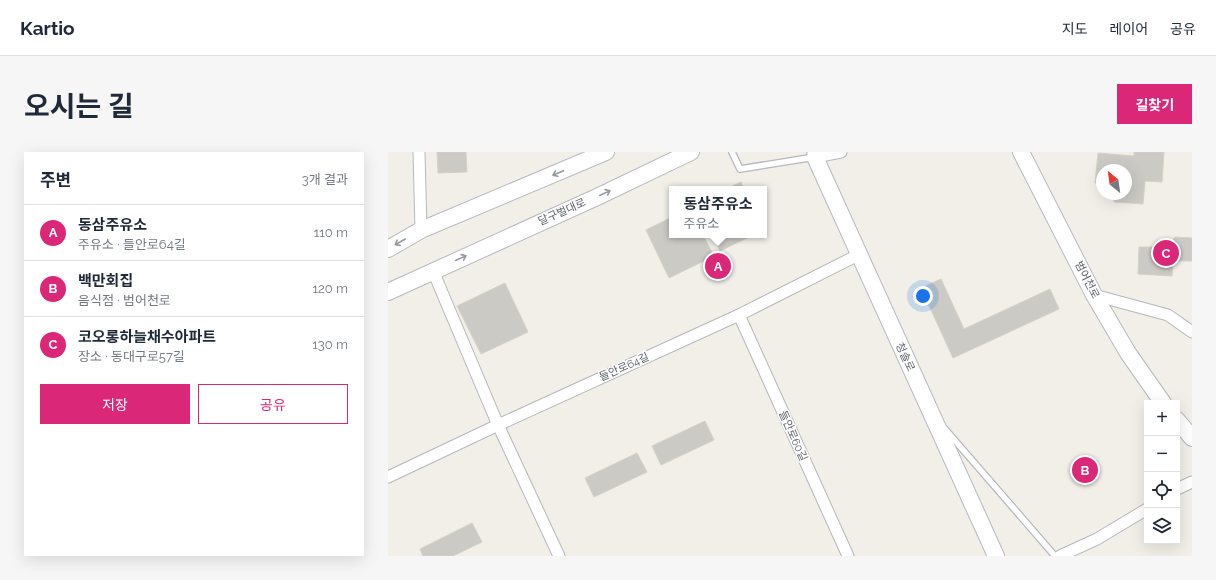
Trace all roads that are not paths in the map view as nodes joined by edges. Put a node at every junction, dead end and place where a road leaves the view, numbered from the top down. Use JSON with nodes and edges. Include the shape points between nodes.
{"nodes":[{"id":1,"x":419,"y":152,"type":"edge"},
{"id":2,"x":691,"y":152,"type":"edge"},
{"id":3,"x":732,"y":152,"type":"edge"},
{"id":4,"x":841,"y":152,"type":"edge"},
{"id":5,"x":1021,"y":152,"type":"edge"},
{"id":6,"x":600,"y":153,"type":"edge"},
{"id":7,"x":814,"y":155,"type":"edge"},
{"id":8,"x":421,"y":230,"type":"junction"},
{"id":9,"x":388,"y":249,"type":"edge"},
{"id":10,"x":858,"y":255,"type":"junction"},
{"id":11,"x":433,"y":271,"type":"junction"},
{"id":12,"x":388,"y":292,"type":"edge"},
{"id":13,"x":1094,"y":295,"type":"junction"},
{"id":14,"x":738,"y":315,"type":"junction"},
{"id":15,"x":1192,"y":332,"type":"edge"},
{"id":16,"x":1161,"y":400,"type":"edge"},
{"id":17,"x":930,"y":411,"type":"junction"},
{"id":18,"x":498,"y":424,"type":"junction"},
{"id":19,"x":1180,"y":424,"type":"edge"},
{"id":20,"x":1192,"y":438,"type":"edge"},
{"id":21,"x":388,"y":477,"type":"edge"},
{"id":22,"x":1192,"y":482,"type":"edge"},
{"id":23,"x":1180,"y":488,"type":"edge"},
{"id":24,"x":1144,"y":511,"type":"edge"},
{"id":25,"x":559,"y":556,"type":"edge"},
{"id":26,"x":848,"y":556,"type":"edge"},
{"id":27,"x":996,"y":556,"type":"edge"},
{"id":28,"x":1055,"y":556,"type":"edge"},
{"id":29,"x":1060,"y":556,"type":"edge"}],
"edges":[{"from":1,"to":8,"type":"street"},
{"from":11,"to":2,"type":"main road","name":"달구벌대로","one_way":true},
{"from":3,"to":7,"type":"lane","via":[[740,169]]},
{"from":4,"to":7,"type":"street"},
{"from":5,"to":13,"type":"main road","name":"범어천로"},
{"from":6,"to":8,"type":"main road","one_way":true},
{"from":7,"to":10,"type":"main road","name":"청솔로"},
{"from":8,"to":9,"type":"main road","one_way":true},
{"from":10,"to":14,"type":"street","name":"들안로64길"},
{"from":10,"to":17,"type":"main road","name":"청솔로"},
{"from":11,"to":12,"type":"main road","name":"달구벌대로"},
{"from":11,"to":18,"type":"street"},
{"from":13,"to":15,"type":"street","via":[[1168,315]]},
{"from":13,"to":16,"type":"main road","name":"범어천로","via":[[1128,353]]},
{"from":14,"to":18,"type":"street","name":"들안로64길"},
{"from":14,"to":26,"type":"street","name":"들안로60길"},
{"from":17,"to":27,"type":"main road","name":"청솔로"},
{"from":17,"to":28,"type":"lane"},
{"from":18,"to":21,"type":"street","name":"들안로64길"},
{"from":18,"to":25,"type":"street"},
{"from":19,"to":20,"type":"main road"},
{"from":22,"to":23,"type":"street"},
{"from":24,"to":29,"type":"street","via":[[1097,539]]}]}
